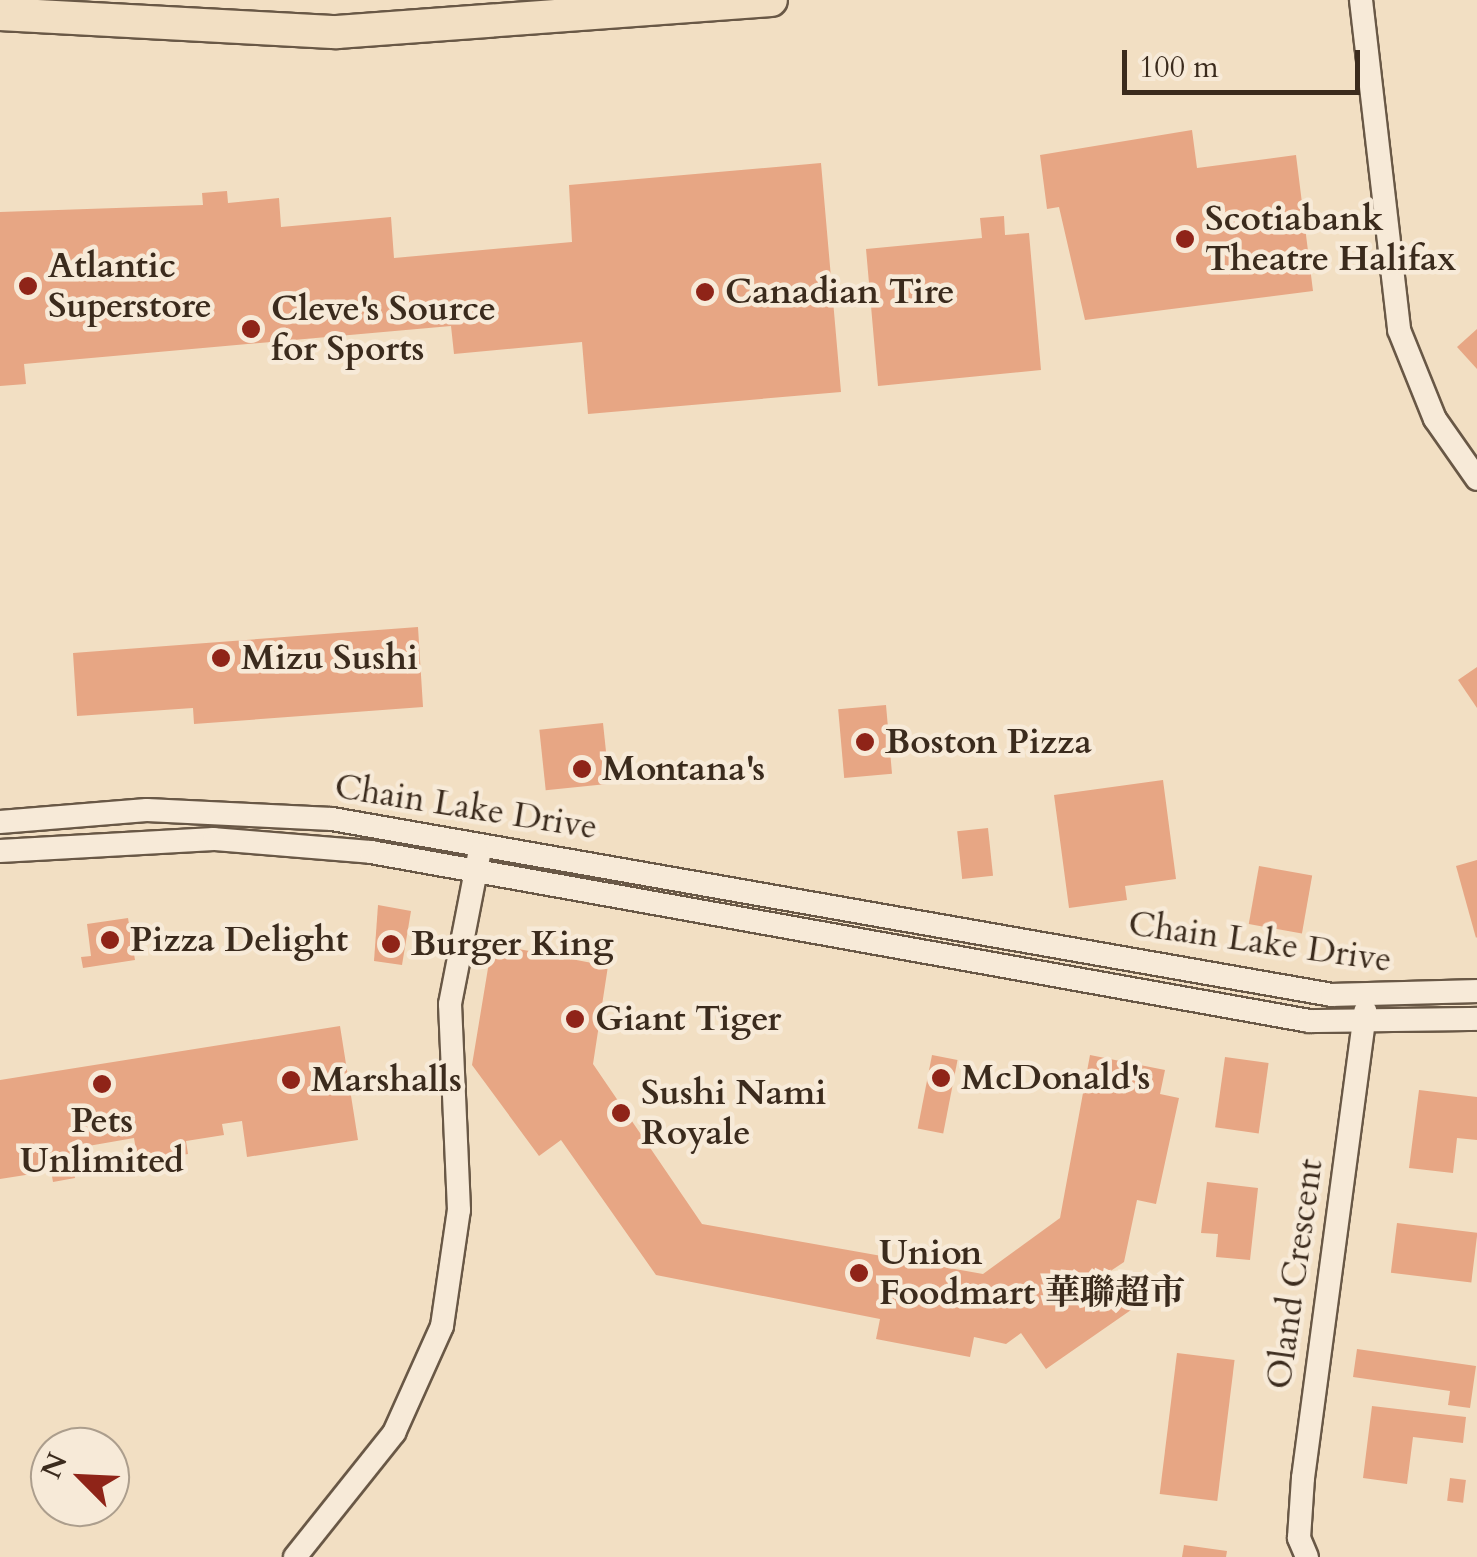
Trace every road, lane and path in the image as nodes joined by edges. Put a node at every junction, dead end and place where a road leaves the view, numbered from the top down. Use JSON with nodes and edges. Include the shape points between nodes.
{"nodes":[{"id":1,"x":772,"y":0,"type":"edge"},
{"id":2,"x":1361,"y":0,"type":"edge"},
{"id":3,"x":0,"y":14,"type":"edge"},
{"id":4,"x":0,"y":27,"type":"edge"},
{"id":5,"x":337,"y":32,"type":"junction"},
{"id":6,"x":1477,"y":479,"type":"edge"},
{"id":7,"x":0,"y":822,"type":"edge"},
{"id":8,"x":482,"y":842,"type":"junction"},
{"id":9,"x":0,"y":851,"type":"edge"},
{"id":10,"x":476,"y":870,"type":"junction"},
{"id":11,"x":916,"y":922,"type":"junction"},
{"id":12,"x":910,"y":948,"type":"junction"},
{"id":13,"x":1477,"y":991,"type":"edge"},
{"id":14,"x":1367,"y":998,"type":"junction"},
{"id":15,"x":1477,"y":1019,"type":"edge"},
{"id":16,"x":1363,"y":1026,"type":"junction"},
{"id":17,"x":296,"y":1557,"type":"edge"},
{"id":18,"x":1308,"y":1557,"type":"edge"}],
"edges":[{"from":1,"to":5,"type":"highway"},
{"from":2,"to":6,"type":"street","via":[[1399,330],[1434,418]]},
{"from":3,"to":5,"type":"highway"},
{"from":4,"to":5,"type":"highway"},
{"from":7,"to":8,"type":"street","name":"Chain Lake Drive","via":[[217,810]]},
{"from":8,"to":10,"type":"street"},
{"from":8,"to":11,"type":"street","name":"Chain Lake Drive"},
{"from":9,"to":10,"type":"street","name":"Chain Lake Drive","via":[[214,840]]},
{"from":10,"to":12,"type":"street","name":"Chain Lake Drive"},
{"from":10,"to":17,"type":"street","via":[[447,1037],[458,1210],[442,1326],[394,1433]]},
{"from":11,"to":12,"type":"street"},
{"from":11,"to":14,"type":"street","name":"Chain Lake Drive"},
{"from":12,"to":16,"type":"street","name":"Chain Lake Drive"},
{"from":13,"to":14,"type":"street","name":"Chain Lake Drive"},
{"from":14,"to":16,"type":"street","name":"Oland Crescent"},
{"from":15,"to":16,"type":"street","name":"Chain Lake Drive"},
{"from":16,"to":18,"type":"street","name":"Oland Crescent","via":[[1303,1478],[1298,1538]]}]}
